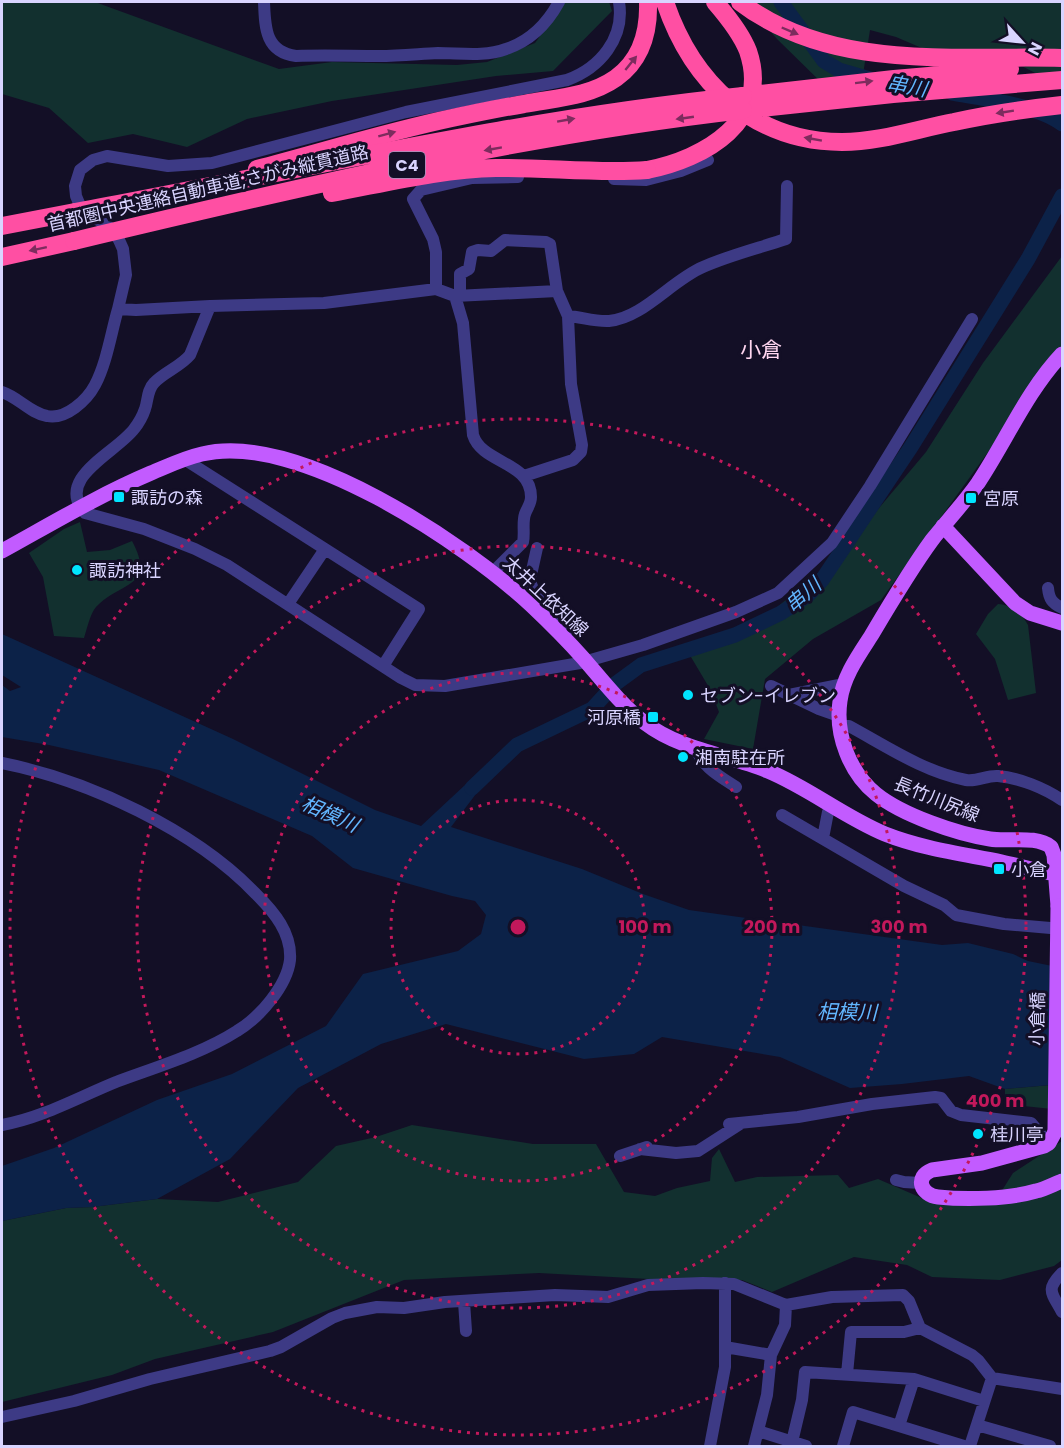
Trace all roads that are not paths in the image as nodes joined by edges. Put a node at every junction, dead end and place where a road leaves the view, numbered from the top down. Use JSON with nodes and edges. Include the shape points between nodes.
{"nodes":[{"id":1,"x":264,"y":2,"type":"edge"},
{"id":2,"x":559,"y":2,"type":"edge"},
{"id":3,"x":620,"y":2,"type":"edge"},
{"id":4,"x":648,"y":2,"type":"edge"},
{"id":5,"x":665,"y":2,"type":"edge"},
{"id":6,"x":740,"y":2,"type":"edge"},
{"id":7,"x":719,"y":6,"type":"edge"},
{"id":8,"x":1062,"y":58,"type":"edge"},
{"id":9,"x":1062,"y":65,"type":"edge"},
{"id":10,"x":1062,"y":80,"type":"edge"},
{"id":11,"x":743,"y":103,"type":"junction"},
{"id":12,"x":1062,"y":105,"type":"edge"},
{"id":13,"x":708,"y":160,"type":"dead end"},
{"id":14,"x":787,"y":186,"type":"dead end"},
{"id":15,"x":133,"y":201,"type":"junction"},
{"id":16,"x":2,"y":226,"type":"edge"},
{"id":17,"x":74,"y":241,"type":"junction"},
{"id":18,"x":2,"y":257,"type":"edge"},
{"id":19,"x":436,"y":289,"type":"junction"},
{"id":20,"x":557,"y":291,"type":"junction"},
{"id":21,"x":458,"y":296,"type":"junction"},
{"id":22,"x":210,"y":306,"type":"junction"},
{"id":23,"x":118,"y":309,"type":"junction"},
{"id":24,"x":568,"y":316,"type":"junction"},
{"id":25,"x":972,"y":319,"type":"dead end"},
{"id":26,"x":1062,"y":354,"type":"edge"},
{"id":27,"x":2,"y":392,"type":"edge"},
{"id":28,"x":184,"y":459,"type":"junction"},
{"id":29,"x":524,"y":476,"type":"junction"},
{"id":30,"x":80,"y":507,"type":"junction"},
{"id":31,"x":943,"y":526,"type":"junction"},
{"id":32,"x":537,"y":548,"type":"dead end"},
{"id":33,"x":325,"y":549,"type":"junction"},
{"id":34,"x":2,"y":551,"type":"edge"},
{"id":35,"x":493,"y":572,"type":"junction"},
{"id":36,"x":1048,"y":588,"type":"dead end"},
{"id":37,"x":288,"y":604,"type":"junction"},
{"id":38,"x":1062,"y":609,"type":"edge"},
{"id":39,"x":1062,"y":623,"type":"edge"},
{"id":40,"x":566,"y":640,"type":"junction"},
{"id":41,"x":587,"y":663,"type":"junction"},
{"id":42,"x":383,"y":666,"type":"junction"},
{"id":43,"x":844,"y":684,"type":"junction"},
{"id":44,"x":771,"y":686,"type":"dead end"},
{"id":45,"x":789,"y":695,"type":"junction"},
{"id":46,"x":839,"y":721,"type":"junction"},
{"id":47,"x":696,"y":747,"type":"junction"},
{"id":48,"x":2,"y":763,"type":"edge"},
{"id":49,"x":736,"y":787,"type":"dead end"},
{"id":50,"x":1062,"y":800,"type":"edge"},
{"id":51,"x":832,"y":805,"type":"junction"},
{"id":52,"x":782,"y":815,"type":"dead end"},
{"id":53,"x":823,"y":838,"type":"junction"},
{"id":54,"x":1055,"y":874,"type":"junction"},
{"id":55,"x":1059,"y":896,"type":"edge"},
{"id":56,"x":1062,"y":929,"type":"edge"},
{"id":57,"x":744,"y":1121,"type":"junction"},
{"id":58,"x":729,"y":1124,"type":"dead end"},
{"id":59,"x":2,"y":1125,"type":"edge"},
{"id":60,"x":1044,"y":1146,"type":"junction"},
{"id":61,"x":620,"y":1156,"type":"dead end"},
{"id":62,"x":896,"y":1180,"type":"dead end"},
{"id":63,"x":1062,"y":1181,"type":"edge"},
{"id":64,"x":920,"y":1184,"type":"junction"},
{"id":65,"x":1062,"y":1273,"type":"edge"},
{"id":66,"x":725,"y":1283,"type":"junction"},
{"id":67,"x":464,"y":1302,"type":"junction"},
{"id":68,"x":786,"y":1305,"type":"junction"},
{"id":69,"x":1062,"y":1312,"type":"edge"},
{"id":70,"x":920,"y":1328,"type":"junction"},
{"id":71,"x":466,"y":1330,"type":"dead end"},
{"id":72,"x":725,"y":1347,"type":"junction"},
{"id":73,"x":771,"y":1355,"type":"junction"},
{"id":74,"x":847,"y":1374,"type":"junction"},
{"id":75,"x":992,"y":1378,"type":"junction"},
{"id":76,"x":914,"y":1379,"type":"junction"},
{"id":77,"x":1062,"y":1389,"type":"edge"},
{"id":78,"x":984,"y":1401,"type":"junction"},
{"id":79,"x":2,"y":1416,"type":"edge"},
{"id":80,"x":977,"y":1425,"type":"junction"},
{"id":81,"x":899,"y":1426,"type":"junction"},
{"id":82,"x":758,"y":1431,"type":"junction"},
{"id":83,"x":792,"y":1442,"type":"junction"},
{"id":84,"x":710,"y":1446,"type":"edge"},
{"id":85,"x":754,"y":1446,"type":"edge"},
{"id":86,"x":806,"y":1446,"type":"edge"},
{"id":87,"x":843,"y":1446,"type":"edge"},
{"id":88,"x":964,"y":1446,"type":"edge"},
{"id":89,"x":970,"y":1446,"type":"edge"},
{"id":90,"x":1050,"y":1446,"type":"edge"}],
"edges":[{"from":1,"to":2,"type":"street","via":[[268,36],[284,53],[379,56],[500,52],[532,36]]},
{"from":3,"to":23,"type":"street","via":[[619,23],[611,46],[597,63],[576,77],[387,116],[212,163],[157,165],[107,156],[86,164],[77,178],[76,196],[81,208],[110,228],[123,249],[126,275]]},
{"from":15,"to":4,"type":"highway","one_way":true,"bridge":true,"via":[[443,120],[599,88],[621,73],[638,54],[646,34]]},
{"from":12,"to":5,"type":"highway","one_way":true,"bridge":true,"via":[[981,116],[874,139],[832,141],[792,135],[762,123],[732,104],[705,78],[690,57]]},
{"from":6,"to":8,"type":"highway","one_way":true,"via":[[781,27],[846,48],[932,57]]},
{"from":7,"to":17,"type":"highway","bridge":true,"via":[[748,51],[753,71],[750,98],[741,118],[728,133],[683,161],[633,171],[493,168],[444,173],[221,213],[128,236]]},
{"from":11,"to":9,"type":"highway","number":"C4","one_way":true,"via":[[894,79]]},
{"from":10,"to":11,"type":"highway","number":"C4"},
{"from":15,"to":11,"type":"highway","name":"首都圏中央連絡自動車道;さがみ縦貫道路","number":"C4","one_way":true,"bridge":true,"via":[[608,113]]},
{"from":11,"to":17,"type":"highway","name":"首都圏中央連絡自動車道;さがみ縦貫道路","number":"C4","one_way":true,"bridge":true,"via":[[278,192]]},
{"from":13,"to":19,"type":"street","via":[[646,180],[472,178],[421,190],[414,199],[435,246]]},
{"from":14,"to":24,"type":"street","via":[[786,238],[704,267],[620,319]]},
{"from":15,"to":16,"type":"highway","name":"首都圏中央連絡自動車道;さがみ縦貫道路","number":"C4","bridge":true},
{"from":17,"to":18,"type":"highway","name":"首都圏中央連絡自動車道;さがみ縦貫道路","number":"C4","one_way":true},
{"from":19,"to":21,"type":"street"},
{"from":19,"to":22,"type":"street","via":[[324,303]]},
{"from":20,"to":21,"type":"street"},
{"from":20,"to":21,"type":"street","via":[[550,244],[505,240],[491,251],[472,252],[469,269],[460,274]]},
{"from":20,"to":24,"type":"street"},
{"from":21,"to":29,"type":"street","via":[[473,435],[481,448]]},
{"from":22,"to":23,"type":"street"},
{"from":22,"to":30,"type":"street","via":[[185,362],[154,383],[134,429],[82,476],[75,496]]},
{"from":23,"to":27,"type":"street","via":[[95,386],[69,412],[46,416]]},
{"from":24,"to":29,"type":"street","via":[[571,384],[581,452],[573,460]]},
{"from":25,"to":41,"type":"street","via":[[832,543],[799,575],[778,593],[736,612]]},
{"from":26,"to":31,"type":"main road","name":"長竹川尻線","via":[[1042,378],[972,490]]},
{"from":28,"to":30,"type":"main road","name":"太井上依知線"},
{"from":28,"to":33,"type":"street"},
{"from":28,"to":35,"type":"main road","name":"太井上依知線","via":[[220,450],[240,451],[329,475],[418,520]]},
{"from":29,"to":35,"type":"street","via":[[532,500],[525,515],[523,542]]},
{"from":30,"to":34,"type":"main road","name":"太井上依知線"},
{"from":30,"to":37,"type":"street","via":[[85,513],[144,529],[195,549]]},
{"from":31,"to":39,"type":"main road","via":[[1015,603],[1030,613]]},
{"from":31,"to":43,"type":"main road","name":"長竹川尻線","via":[[872,633]]},
{"from":32,"to":40,"type":"street","via":[[531,584],[538,598],[566,628]]},
{"from":33,"to":37,"type":"street"},
{"from":33,"to":42,"type":"street","via":[[419,609]]},
{"from":35,"to":40,"type":"main road","name":"太井上依知線"},
{"from":36,"to":38,"type":"street","via":[[1049,597]]},
{"from":37,"to":42,"type":"street"},
{"from":40,"to":41,"type":"main road","name":"太井上依知線"},
{"from":41,"to":42,"type":"street","via":[[445,686],[416,685]]},
{"from":41,"to":47,"type":"main road","name":"太井上依知線","via":[[620,701],[653,728]]},
{"from":43,"to":45,"type":"street"},
{"from":43,"to":46,"type":"main road","name":"長竹川尻線"},
{"from":44,"to":45,"type":"street"},
{"from":45,"to":46,"type":"street"},
{"from":46,"to":50,"type":"street","via":[[943,773],[968,780],[1012,778]]},
{"from":46,"to":54,"type":"main road","name":"長竹川尻線","via":[[852,765],[882,799],[963,833],[1043,842],[1054,855]]},
{"from":47,"to":49,"type":"street","via":[[708,767]]},
{"from":47,"to":51,"type":"main road","name":"太井上依知線","via":[[783,777]]},
{"from":48,"to":59,"type":"street","via":[[89,789],[189,839],[233,871],[262,901],[284,929],[290,955],[286,976],[274,996],[236,1032],[49,1110]]},
{"from":51,"to":53,"type":"street"},
{"from":51,"to":54,"type":"main road","name":"太井上依知線","via":[[904,840]]},
{"from":52,"to":53,"type":"street"},
{"from":53,"to":56,"type":"street","via":[[956,915]]},
{"from":54,"to":55,"type":"main road","name":"長竹川尻線"},
{"from":55,"to":60,"type":"main road","name":"小倉橋","bridge":true,"via":[[1055,1132]]},
{"from":57,"to":58,"type":"street"},
{"from":57,"to":60,"type":"street","via":[[935,1097],[961,1115],[1031,1123],[1042,1136]]},
{"from":57,"to":61,"type":"street","via":[[698,1151],[676,1153],[645,1147]]},
{"from":60,"to":64,"type":"main road","via":[[982,1163],[932,1170],[921,1178]]},
{"from":62,"to":64,"type":"street"},
{"from":63,"to":64,"type":"main road","via":[[1026,1194],[970,1197],[933,1196]]},
{"from":65,"to":69,"type":"street","via":[[1053,1282],[1051,1292]]},
{"from":66,"to":67,"type":"street","via":[[648,1285],[608,1297],[555,1295]]},
{"from":66,"to":68,"type":"street"},
{"from":66,"to":72,"type":"street"},
{"from":67,"to":71,"type":"street"},
{"from":67,"to":79,"type":"street","via":[[376,1307],[345,1313],[270,1351]]},
{"from":68,"to":70,"type":"street","via":[[832,1297],[903,1295]]},
{"from":68,"to":73,"type":"street","via":[[785,1325]]},
{"from":70,"to":74,"type":"street","via":[[904,1332],[850,1332]]},
{"from":70,"to":75,"type":"street","via":[[972,1355]]},
{"from":72,"to":73,"type":"street"},
{"from":72,"to":84,"type":"street"},
{"from":73,"to":82,"type":"street"},
{"from":74,"to":76,"type":"street"},
{"from":74,"to":83,"type":"street","via":[[805,1372]]},
{"from":75,"to":77,"type":"street"},
{"from":75,"to":78,"type":"street"},
{"from":76,"to":78,"type":"street"},
{"from":76,"to":81,"type":"street"},
{"from":78,"to":80,"type":"street"},
{"from":80,"to":89,"type":"street"},
{"from":80,"to":90,"type":"street"},
{"from":81,"to":87,"type":"street","via":[[853,1413]]},
{"from":81,"to":88,"type":"street"},
{"from":82,"to":83,"type":"street"},
{"from":82,"to":85,"type":"street"},
{"from":83,"to":86,"type":"street"}]}
